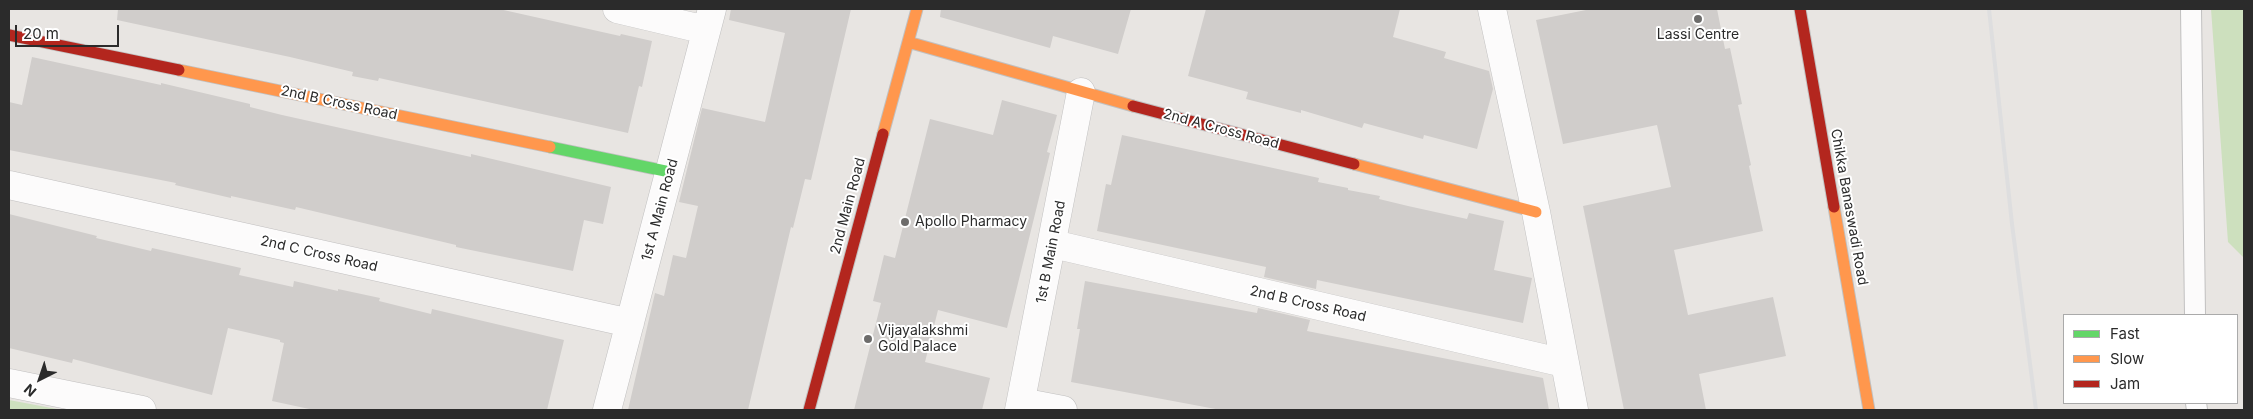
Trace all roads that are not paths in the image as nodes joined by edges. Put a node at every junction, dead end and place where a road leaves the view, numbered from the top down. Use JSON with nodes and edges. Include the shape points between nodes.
{"nodes":[{"id":1,"x":617,"y":9,"type":"edge"},
{"id":2,"x":917,"y":9,"type":"edge"},
{"id":3,"x":1492,"y":9,"type":"edge"},
{"id":4,"x":1800,"y":9,"type":"edge"},
{"id":5,"x":2191,"y":9,"type":"edge"},
{"id":6,"x":709,"y":19,"type":"edge"},
{"id":7,"x":9,"y":35,"type":"edge"},
{"id":8,"x":908,"y":42,"type":"junction"},
{"id":9,"x":1081,"y":92,"type":"junction"},
{"id":10,"x":670,"y":172,"type":"junction"},
{"id":11,"x":9,"y":185,"type":"edge"},
{"id":12,"x":1536,"y":212,"type":"junction"},
{"id":13,"x":1053,"y":244,"type":"junction"},
{"id":14,"x":2195,"y":314,"type":"edge"},
{"id":15,"x":630,"y":323,"type":"junction"},
{"id":16,"x":1564,"y":363,"type":"junction"},
{"id":17,"x":9,"y":382,"type":"edge"},
{"id":18,"x":1020,"y":406,"type":"edge"},
{"id":19,"x":142,"y":410,"type":"edge"},
{"id":20,"x":607,"y":410,"type":"edge"},
{"id":21,"x":809,"y":410,"type":"edge"},
{"id":22,"x":1063,"y":410,"type":"edge"},
{"id":23,"x":1574,"y":410,"type":"edge"},
{"id":24,"x":1869,"y":410,"type":"edge"}],
"edges":[{"from":1,"to":6,"type":"street"},
{"from":2,"to":8,"type":"street","name":"2nd Main Road"},
{"from":3,"to":12,"type":"street"},
{"from":4,"to":24,"type":"street","name":"Chikka Banaswadi Road"},
{"from":5,"to":14,"type":"lane"},
{"from":6,"to":10,"type":"street","name":"1st A Main Road"},
{"from":7,"to":10,"type":"street","name":"2nd B Cross Road"},
{"from":8,"to":9,"type":"street","name":"2nd A Cross Road"},
{"from":8,"to":21,"type":"street","name":"2nd Main Road"},
{"from":9,"to":12,"type":"street","name":"2nd A Cross Road"},
{"from":9,"to":13,"type":"street","name":"1st B Main Road"},
{"from":10,"to":15,"type":"street","name":"1st A Main Road"},
{"from":11,"to":15,"type":"street","name":"2nd C Cross Road"},
{"from":12,"to":16,"type":"street"},
{"from":13,"to":16,"type":"street","name":"2nd B Cross Road"},
{"from":13,"to":18,"type":"street","name":"1st B Main Road"},
{"from":15,"to":20,"type":"street","name":"1st A Main Road"},
{"from":16,"to":23,"type":"street"},
{"from":17,"to":19,"type":"street"},
{"from":18,"to":22,"type":"street"}]}
